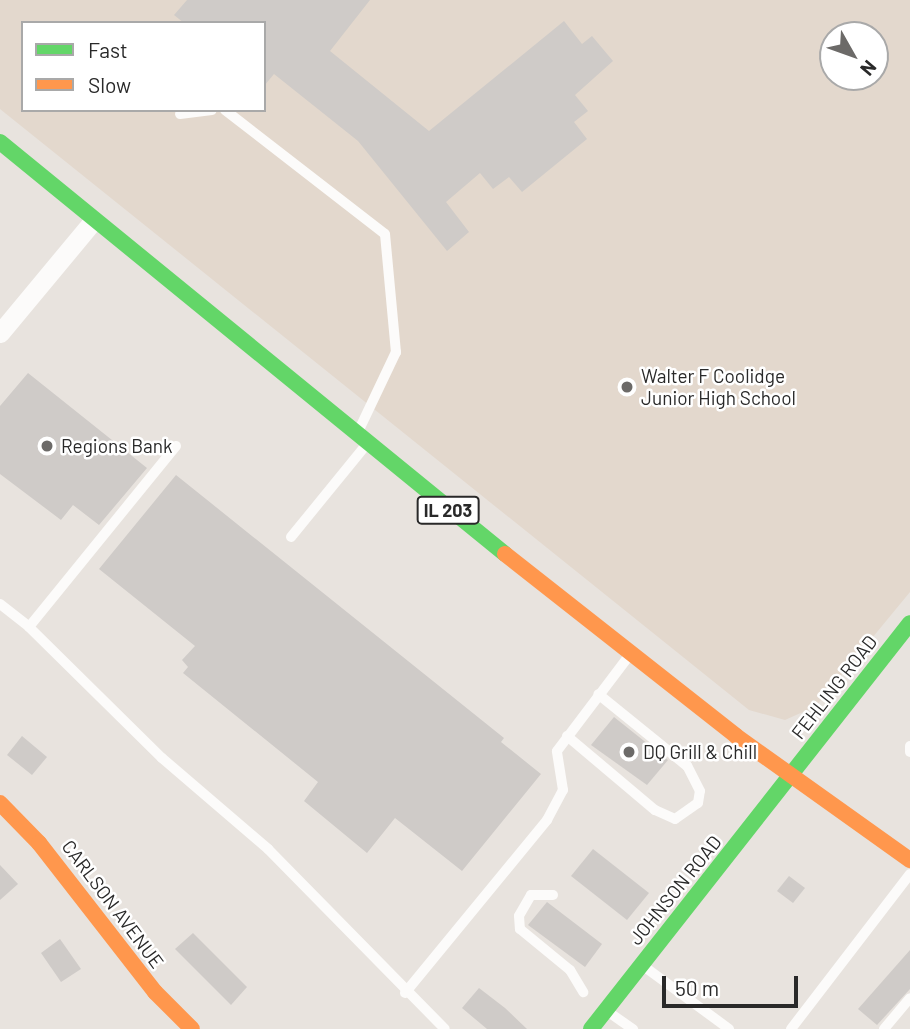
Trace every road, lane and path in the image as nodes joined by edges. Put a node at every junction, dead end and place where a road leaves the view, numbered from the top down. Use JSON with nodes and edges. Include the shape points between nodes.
{"nodes":[{"id":1,"x":196,"y":112,"type":"edge"},
{"id":2,"x":228,"y":112,"type":"edge"},
{"id":3,"x":180,"y":114,"type":"dead end"},
{"id":4,"x":0,"y":142,"type":"edge"},
{"id":5,"x":92,"y":222,"type":"junction"},
{"id":6,"x":0,"y":333,"type":"edge"},
{"id":7,"x":361,"y":440,"type":"junction"},
{"id":8,"x":176,"y":446,"type":"dead end"},
{"id":9,"x":291,"y":537,"type":"dead end"},
{"id":10,"x":0,"y":604,"type":"edge"},
{"id":11,"x":910,"y":623,"type":"edge"},
{"id":12,"x":29,"y":627,"type":"junction"},
{"id":13,"x":631,"y":653,"type":"junction"},
{"id":14,"x":598,"y":695,"type":"junction"},
{"id":15,"x":567,"y":736,"type":"junction"},
{"id":16,"x":910,"y":746,"type":"edge"},
{"id":17,"x":910,"y":752,"type":"edge"},
{"id":18,"x":791,"y":777,"type":"junction"},
{"id":19,"x":0,"y":803,"type":"edge"},
{"id":20,"x":910,"y":860,"type":"edge"},
{"id":21,"x":910,"y":874,"type":"edge"},
{"id":22,"x":553,"y":895,"type":"dead end"},
{"id":23,"x":642,"y":965,"type":"junction"},
{"id":24,"x":583,"y":992,"type":"dead end"},
{"id":25,"x":404,"y":993,"type":"junction"},
{"id":26,"x":910,"y":998,"type":"edge"},
{"id":27,"x":606,"y":1010,"type":"junction"},
{"id":28,"x":795,"y":1028,"type":"edge"},
{"id":29,"x":192,"y":1029,"type":"edge"},
{"id":30,"x":445,"y":1029,"type":"edge"},
{"id":31,"x":591,"y":1029,"type":"edge"},
{"id":32,"x":632,"y":1029,"type":"edge"},
{"id":33,"x":729,"y":1029,"type":"edge"},
{"id":34,"x":884,"y":1029,"type":"edge"}],
"edges":[{"from":1,"to":3,"type":"lane"},
{"from":2,"to":7,"type":"lane","via":[[384,234],[396,352]]},
{"from":4,"to":5,"type":"main road","number":"IL 203"},
{"from":5,"to":6,"type":"street"},
{"from":5,"to":7,"type":"main road","number":"IL 203"},
{"from":7,"to":9,"type":"lane"},
{"from":7,"to":13,"type":"main road","number":"IL 203"},
{"from":8,"to":12,"type":"lane"},
{"from":10,"to":12,"type":"lane"},
{"from":11,"to":18,"type":"main road","name":"FEHLING ROAD"},
{"from":12,"to":25,"type":"lane","via":[[162,758],[268,849]]},
{"from":13,"to":14,"type":"lane"},
{"from":13,"to":18,"type":"main road","number":"IL 203"},
{"from":14,"to":15,"type":"lane"},
{"from":14,"to":15,"type":"lane","via":[[687,766],[701,791],[698,803],[675,819],[654,810]]},
{"from":15,"to":25,"type":"lane","via":[[556,751],[563,790],[547,820]]},
{"from":16,"to":17,"type":"lane"},
{"from":18,"to":20,"type":"main road","number":"IL 203"},
{"from":18,"to":23,"type":"main road","name":"JOHNSON ROAD"},
{"from":19,"to":29,"type":"main road","name":"CARLSON AVENUE","via":[[39,843],[155,992]]},
{"from":21,"to":28,"type":"lane"},
{"from":22,"to":24,"type":"lane","via":[[531,895],[519,916],[520,929],[570,970]]},
{"from":23,"to":27,"type":"main road","name":"JOHNSON ROAD"},
{"from":23,"to":33,"type":"lane"},
{"from":25,"to":30,"type":"lane"},
{"from":26,"to":34,"type":"lane"},
{"from":27,"to":31,"type":"main road","name":"JOHNSON ROAD"},
{"from":27,"to":32,"type":"lane"}]}
